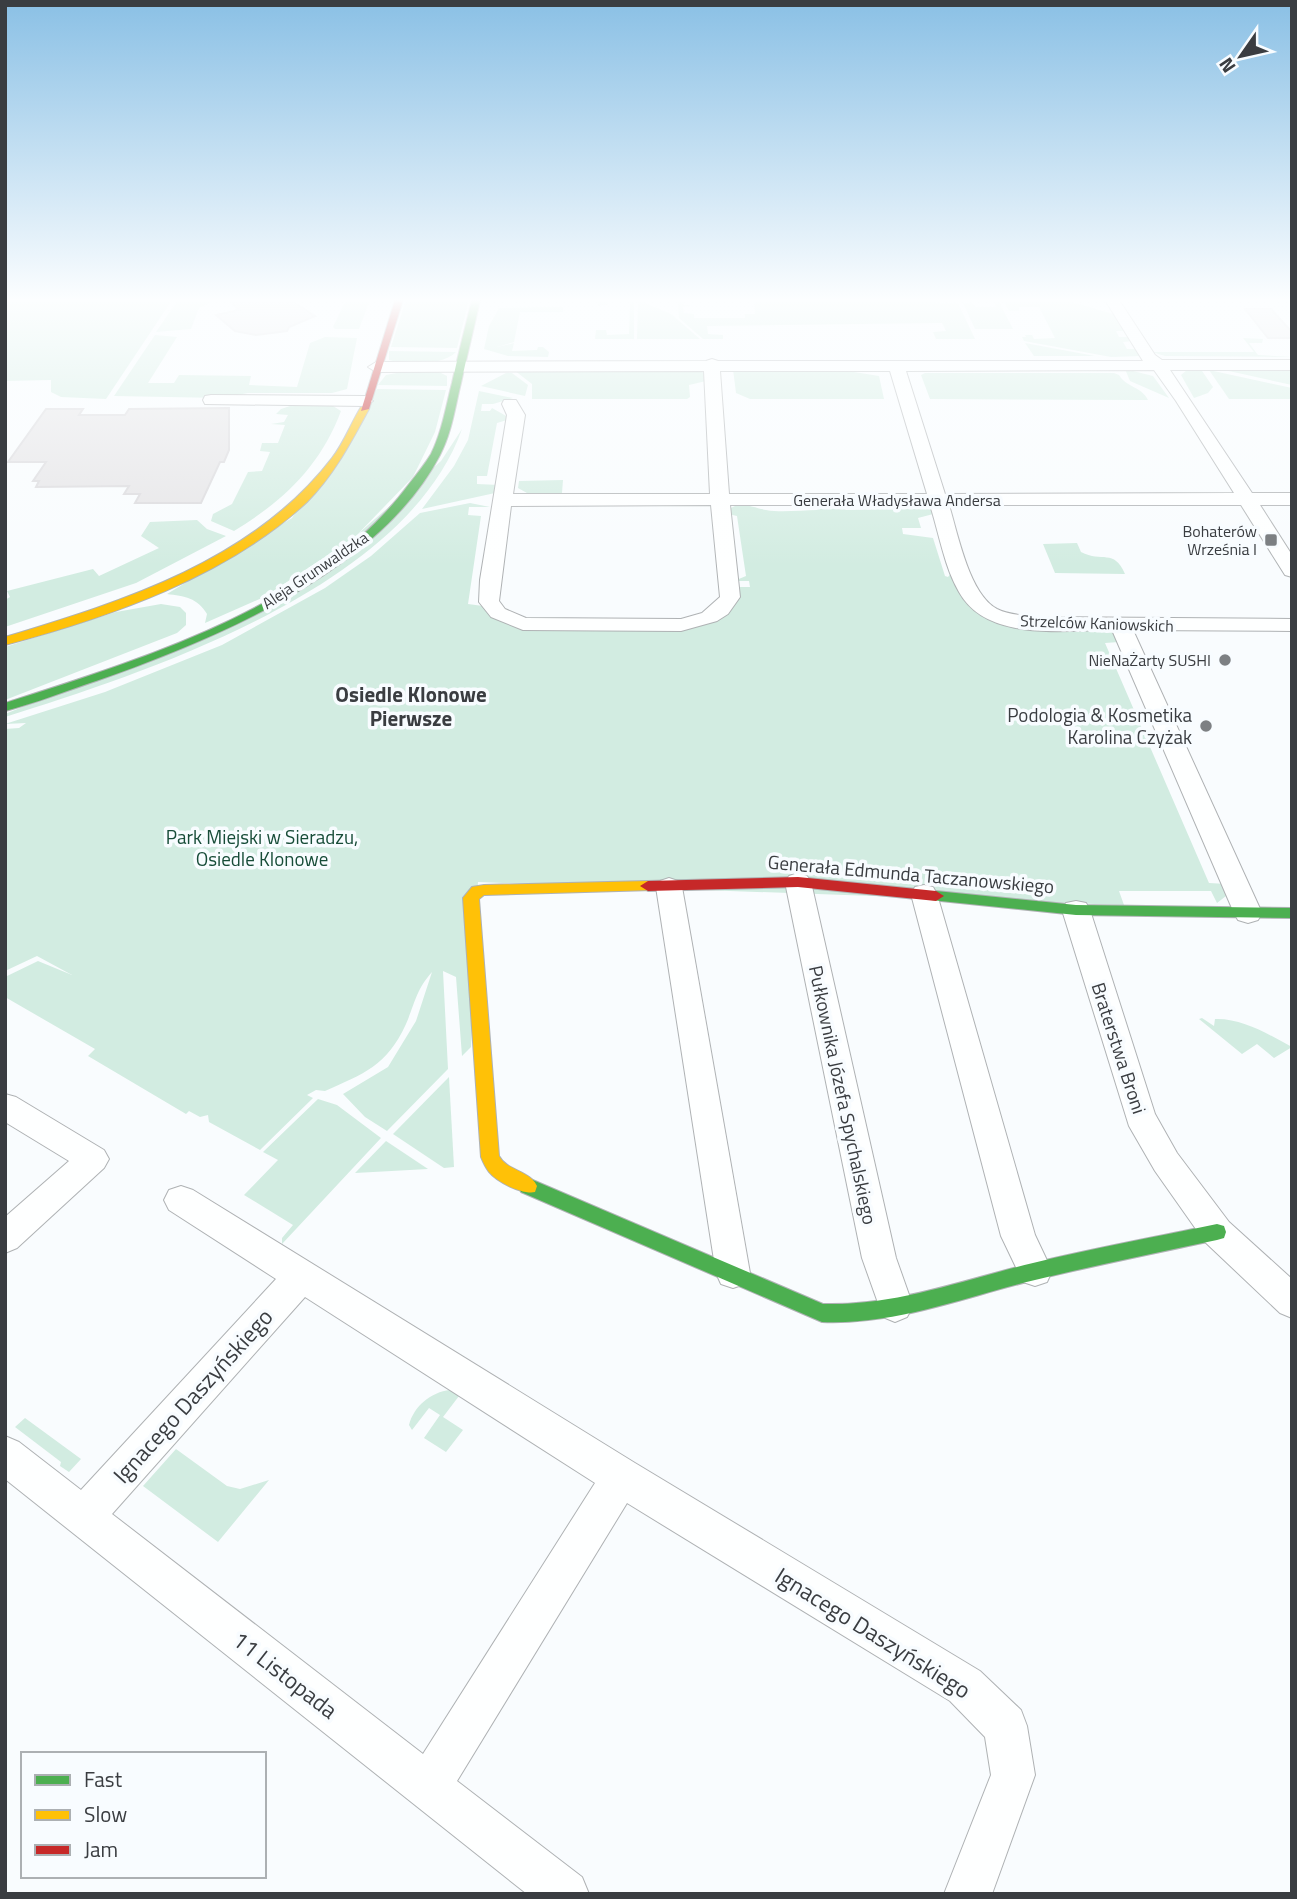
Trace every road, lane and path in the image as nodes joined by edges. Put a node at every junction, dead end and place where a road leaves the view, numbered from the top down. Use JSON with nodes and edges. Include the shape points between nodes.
{"nodes":[{"id":1,"x":369,"y":389,"type":"edge"},
{"id":2,"x":455,"y":389,"type":"edge"},
{"id":3,"x":713,"y":389,"type":"edge"},
{"id":4,"x":903,"y":389,"type":"edge"},
{"id":5,"x":1174,"y":389,"type":"edge"},
{"id":6,"x":211,"y":400,"type":"dead end"},
{"id":7,"x":365,"y":401,"type":"junction"},
{"id":8,"x":510,"y":404,"type":"dead end"},
{"id":9,"x":937,"y":499,"type":"junction"},
{"id":10,"x":1245,"y":499,"type":"junction"},
{"id":11,"x":1292,"y":499,"type":"edge"},
{"id":12,"x":502,"y":500,"type":"junction"},
{"id":13,"x":720,"y":500,"type":"junction"},
{"id":14,"x":1292,"y":571,"type":"edge"},
{"id":15,"x":173,"y":600,"type":"dead end"},
{"id":16,"x":116,"y":606,"type":"junction"},
{"id":17,"x":195,"y":621,"type":"dead end"},
{"id":18,"x":1120,"y":624,"type":"junction"},
{"id":19,"x":1292,"y":625,"type":"edge"},
{"id":20,"x":5,"y":642,"type":"edge"},
{"id":21,"x":174,"y":647,"type":"junction"},
{"id":22,"x":5,"y":707,"type":"edge"},
{"id":23,"x":799,"y":883,"type":"junction"},
{"id":24,"x":670,"y":887,"type":"junction"},
{"id":25,"x":924,"y":894,"type":"junction"},
{"id":26,"x":1076,"y":910,"type":"junction"},
{"id":27,"x":1248,"y":913,"type":"junction"},
{"id":28,"x":1292,"y":913,"type":"edge"},
{"id":29,"x":5,"y":1106,"type":"edge"},
{"id":30,"x":181,"y":1200,"type":"dead end"},
{"id":31,"x":1217,"y":1232,"type":"junction"},
{"id":32,"x":5,"y":1238,"type":"edge"},
{"id":33,"x":1035,"y":1271,"type":"junction"},
{"id":34,"x":733,"y":1273,"type":"junction"},
{"id":35,"x":301,"y":1276,"type":"junction"},
{"id":36,"x":1292,"y":1302,"type":"edge"},
{"id":37,"x":895,"y":1306,"type":"junction"},
{"id":38,"x":11,"y":1471,"type":"edge"},
{"id":39,"x":621,"y":1477,"type":"junction"},
{"id":40,"x":84,"y":1516,"type":"junction"},
{"id":41,"x":428,"y":1787,"type":"junction"},
{"id":42,"x":565,"y":1894,"type":"edge"},
{"id":43,"x":968,"y":1894,"type":"edge"}],
"edges":[{"from":1,"to":7,"type":"street"},
{"from":2,"to":21,"type":"street","name":"Aleja Grunwaldzka","via":[[432,460],[379,526],[293,588]]},
{"from":3,"to":13,"type":"street"},
{"from":4,"to":9,"type":"street","name":"Strzelców Kaniowskich"},
{"from":5,"to":10,"type":"street"},
{"from":6,"to":7,"type":"street"},
{"from":7,"to":16,"type":"street","via":[[337,462],[298,504],[254,537],[196,570]]},
{"from":8,"to":12,"type":"street","via":[[516,415]]},
{"from":9,"to":10,"type":"street","name":"Generała Władysława Andersa"},
{"from":9,"to":13,"type":"street","name":"Generała Władysława Andersa"},
{"from":9,"to":18,"type":"street","name":"Strzelców Kaniowskich","via":[[970,598],[988,613],[1035,623]]},
{"from":10,"to":11,"type":"street","name":"Generała Władysława Andersa"},
{"from":10,"to":14,"type":"street"},
{"from":12,"to":13,"type":"street","name":"Generała Władysława Andersa"},
{"from":12,"to":13,"type":"street","via":[[489,602],[498,613],[523,624],[668,625],[708,618],[722,611],[730,597]]},
{"from":15,"to":16,"type":"street","via":[[147,599]]},
{"from":16,"to":20,"type":"street"},
{"from":17,"to":21,"type":"street"},
{"from":18,"to":19,"type":"street","name":"Strzelców Kaniowskich"},
{"from":18,"to":27,"type":"street"},
{"from":21,"to":22,"type":"street","name":"Aleja Grunwaldzka"},
{"from":23,"to":24,"type":"street","name":"Generała Edmunda Taczanowskiego"},
{"from":23,"to":25,"type":"street","name":"Generała Edmunda Taczanowskiego"},
{"from":23,"to":37,"type":"street","name":"Pułkownika Józefa Spychalskiego","via":[[879,1258]]},
{"from":24,"to":34,"type":"street"},
{"from":24,"to":34,"type":"street","name":"Generała Edmunda Taczanowskiego","via":[[484,890],[474,894],[470,904],[492,1162],[508,1177]]},
{"from":25,"to":26,"type":"street","name":"Generała Edmunda Taczanowskiego"},
{"from":25,"to":33,"type":"street","via":[[1018,1236]]},
{"from":26,"to":27,"type":"street","name":"Generała Edmunda Taczanowskiego"},
{"from":26,"to":31,"type":"street","name":"Braterstwa Broni","via":[[1140,1117]]},
{"from":27,"to":28,"type":"street","name":"Generała Edmunda Taczanowskiego"},
{"from":29,"to":32,"type":"street","via":[[93,1159]]},
{"from":30,"to":35,"type":"street","name":"Ignacego Daszyńskiego"},
{"from":31,"to":33,"type":"street"},
{"from":31,"to":36,"type":"street","name":"Braterstwa Broni"},
{"from":33,"to":37,"type":"street"},
{"from":34,"to":37,"type":"street","via":[[822,1313],[860,1314]]},
{"from":35,"to":39,"type":"street","name":"Ignacego Daszyńskiego"},
{"from":35,"to":40,"type":"street","name":"Ignacego Daszyńskiego"},
{"from":38,"to":40,"type":"street","name":"11 Listopada"},
{"from":39,"to":41,"type":"street"},
{"from":39,"to":43,"type":"street","name":"Ignacego Daszyńskiego","via":[[965,1686],[1005,1726],[1013,1775]]},
{"from":40,"to":41,"type":"street","name":"11 Listopada"},
{"from":41,"to":42,"type":"street","name":"11 Listopada"}]}
